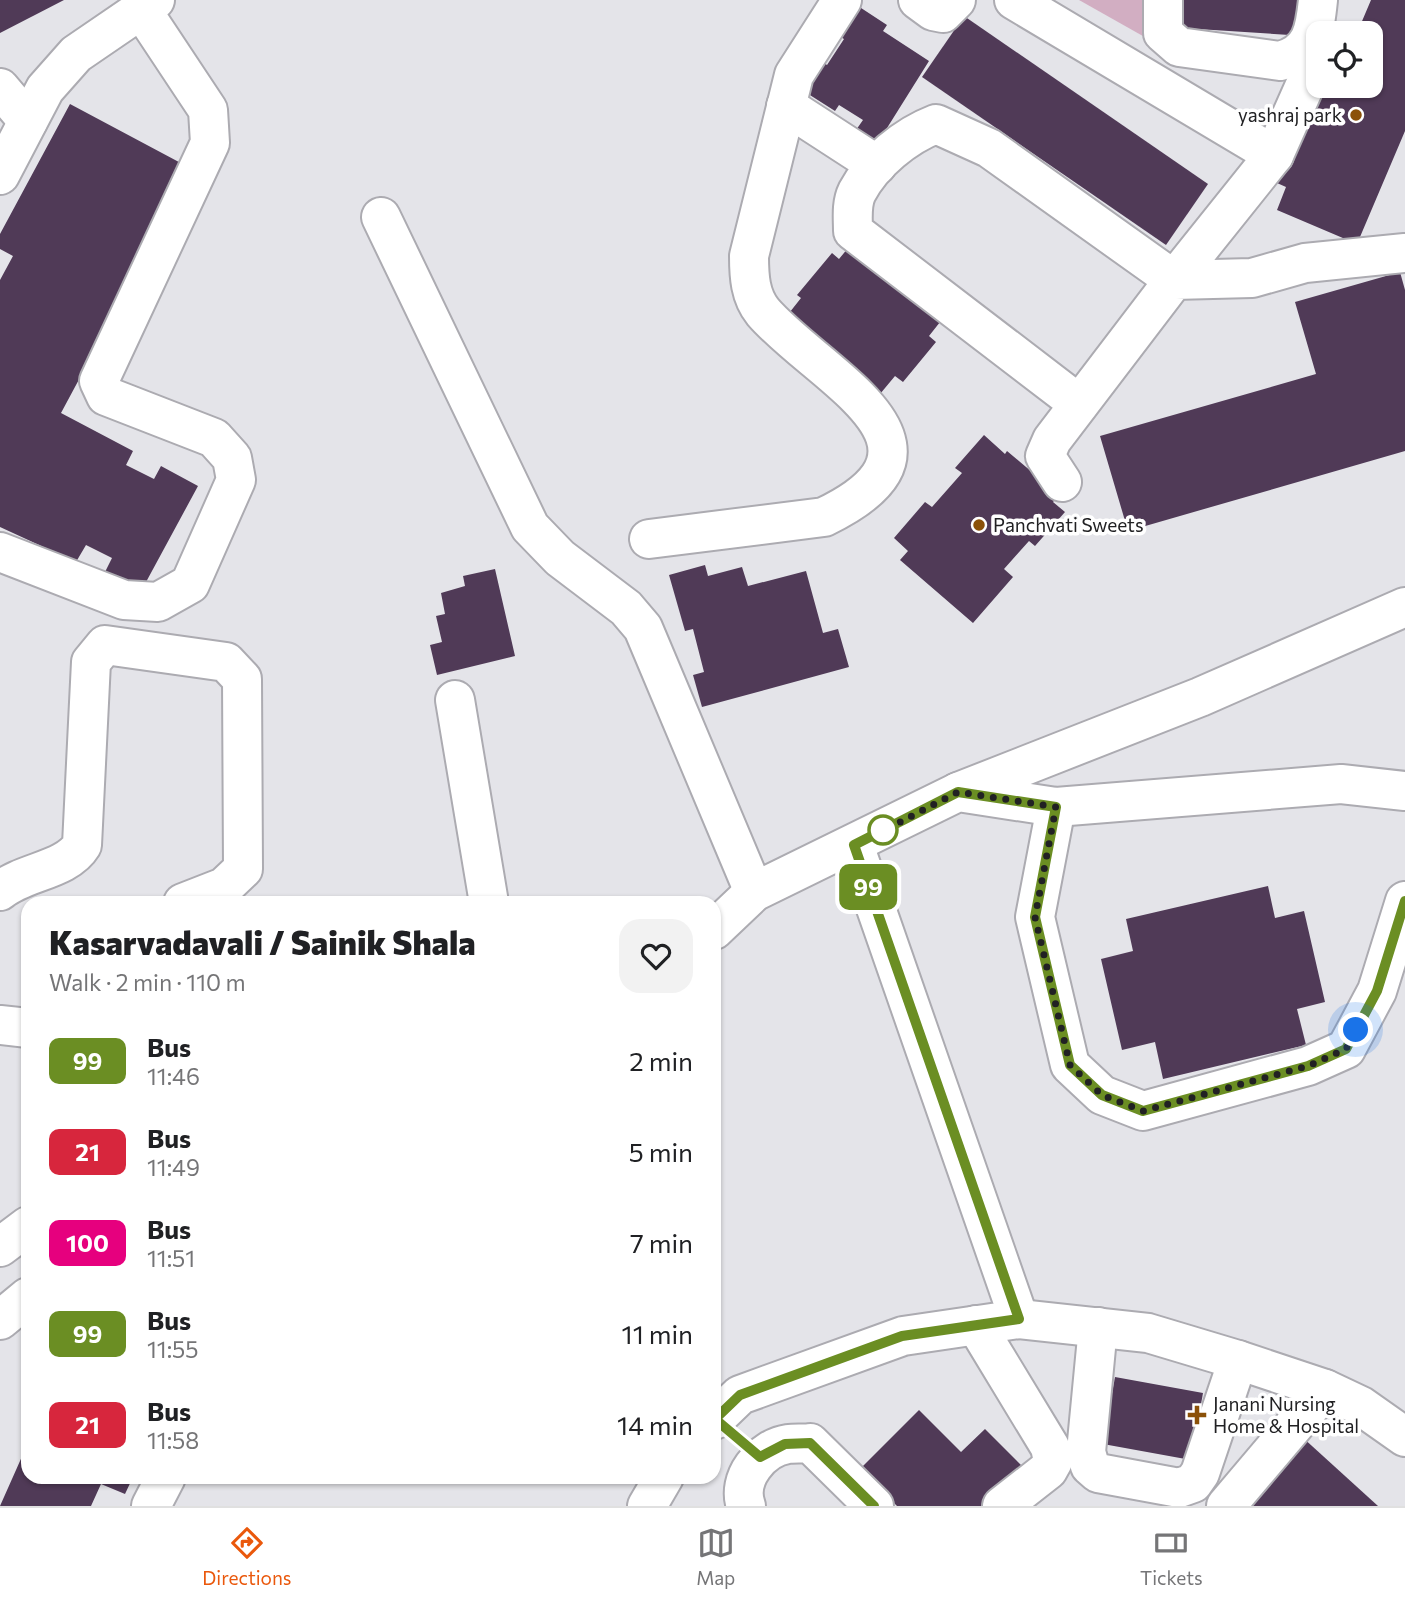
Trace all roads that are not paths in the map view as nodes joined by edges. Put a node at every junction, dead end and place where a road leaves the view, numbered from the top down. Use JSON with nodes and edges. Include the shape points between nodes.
{"nodes":[{"id":1,"x":842,"y":0,"type":"edge"},
{"id":2,"x":918,"y":0,"type":"edge"},
{"id":3,"x":956,"y":0,"type":"edge"},
{"id":4,"x":1014,"y":0,"type":"edge"},
{"id":5,"x":1163,"y":0,"type":"edge"},
{"id":6,"x":1318,"y":0,"type":"edge"},
{"id":7,"x":1346,"y":0,"type":"edge"},
{"id":8,"x":148,"y":5,"type":"edge"},
{"id":9,"x":1335,"y":21,"type":"edge"},
{"id":10,"x":1306,"y":83,"type":"edge"},
{"id":11,"x":0,"y":88,"type":"edge"},
{"id":12,"x":786,"y":106,"type":"junction"},
{"id":13,"x":28,"y":121,"type":"junction"},
{"id":14,"x":1274,"y":155,"type":"junction"},
{"id":15,"x":877,"y":165,"type":"junction"},
{"id":16,"x":0,"y":176,"type":"edge"},
{"id":17,"x":381,"y":217,"type":"dead end"},
{"id":18,"x":1405,"y":253,"type":"edge"},
{"id":19,"x":1174,"y":280,"type":"junction"},
{"id":20,"x":1079,"y":404,"type":"junction"},
{"id":21,"x":1062,"y":482,"type":"dead end"},
{"id":22,"x":649,"y":539,"type":"dead end"},
{"id":23,"x":0,"y":552,"type":"edge"},
{"id":24,"x":1405,"y":607,"type":"edge"},
{"id":25,"x":455,"y":700,"type":"dead end"},
{"id":26,"x":1405,"y":791,"type":"edge"},
{"id":27,"x":958,"y":792,"type":"junction"},
{"id":28,"x":1056,"y":807,"type":"junction"},
{"id":29,"x":854,"y":845,"type":"junction"},
{"id":30,"x":0,"y":891,"type":"edge"},
{"id":31,"x":200,"y":896,"type":"edge"},
{"id":32,"x":488,"y":896,"type":"edge"},
{"id":33,"x":1405,"y":901,"type":"edge"},
{"id":34,"x":730,"y":908,"type":"edge"},
{"id":35,"x":0,"y":1025,"type":"edge"},
{"id":36,"x":21,"y":1027,"type":"edge"},
{"id":37,"x":21,"y":1303,"type":"edge"},
{"id":38,"x":1019,"y":1319,"type":"junction"},
{"id":39,"x":0,"y":1320,"type":"edge"},
{"id":40,"x":976,"y":1325,"type":"junction"},
{"id":41,"x":1098,"y":1327,"type":"junction"},
{"id":42,"x":1238,"y":1360,"type":"junction"},
{"id":43,"x":1325,"y":1389,"type":"junction"},
{"id":44,"x":721,"y":1413,"type":"edge"},
{"id":45,"x":721,"y":1424,"type":"edge"},
{"id":46,"x":1405,"y":1437,"type":"edge"},
{"id":47,"x":760,"y":1457,"type":"junction"},
{"id":48,"x":162,"y":1484,"type":"edge"},
{"id":49,"x":660,"y":1484,"type":"edge"},
{"id":50,"x":151,"y":1506,"type":"edge"},
{"id":51,"x":648,"y":1506,"type":"edge"},
{"id":52,"x":747,"y":1506,"type":"edge"},
{"id":53,"x":874,"y":1506,"type":"edge"},
{"id":54,"x":1002,"y":1506,"type":"edge"},
{"id":55,"x":1226,"y":1506,"type":"edge"}],
"edges":[{"from":1,"to":12,"type":"street","via":[[793,75]]},
{"from":2,"to":3,"type":"street","via":[[943,13]]},
{"from":4,"to":14,"type":"street"},
{"from":5,"to":6,"type":"street","via":[[1163,33],[1179,47],[1280,61],[1295,58],[1308,45]]},
{"from":7,"to":9,"type":"street"},
{"from":8,"to":13,"type":"street","via":[[75,54],[45,89]]},
{"from":8,"to":23,"type":"street","via":[[208,110],[209,143],[99,381],[106,396],[214,438],[232,458],[236,480],[190,584],[158,602],[124,600]]},
{"from":10,"to":14,"type":"street"},
{"from":11,"to":13,"type":"street"},
{"from":12,"to":15,"type":"street"},
{"from":12,"to":22,"type":"street","via":[[749,256],[749,284],[762,310],[883,426],[889,453],[880,478],[824,517]]},
{"from":13,"to":16,"type":"street"},
{"from":14,"to":19,"type":"street"},
{"from":15,"to":19,"type":"street","via":[[913,133],[936,124],[989,148]]},
{"from":15,"to":20,"type":"street","via":[[856,194],[853,231]]},
{"from":17,"to":34,"type":"street","via":[[530,527],[560,558],[626,608],[643,628]]},
{"from":18,"to":19,"type":"street","via":[[1305,263],[1252,278]]},
{"from":19,"to":20,"type":"street"},
{"from":20,"to":21,"type":"street","via":[[1045,456]]},
{"from":24,"to":27,"type":"street","via":[[1200,696]]},
{"from":25,"to":32,"type":"street"},
{"from":26,"to":28,"type":"street","via":[[1341,784]]},
{"from":27,"to":28,"type":"street"},
{"from":27,"to":29,"type":"street"},
{"from":28,"to":33,"type":"street","via":[[1035,917],[1070,1065],[1102,1095],[1143,1111],[1308,1066],[1346,1049],[1377,991]]},
{"from":29,"to":34,"type":"street"},
{"from":29,"to":38,"type":"street"},
{"from":30,"to":31,"type":"street","via":[[13,880],[75,857],[82,845],[91,662],[105,645],[226,662],[242,679],[243,869],[223,887]]},
{"from":35,"to":36,"type":"street"},
{"from":37,"to":39,"type":"street"},
{"from":38,"to":40,"type":"street"},
{"from":38,"to":41,"type":"street"},
{"from":40,"to":44,"type":"street","via":[[902,1336],[740,1395]]},
{"from":40,"to":54,"type":"street","via":[[1050,1447],[1053,1461],[1048,1471]]},
{"from":41,"to":42,"type":"street","via":[[1149,1333]]},
{"from":41,"to":42,"type":"street","via":[[1086,1452],[1098,1473],[1179,1488],[1193,1483]]},
{"from":42,"to":43,"type":"street"},
{"from":43,"to":46,"type":"street","via":[[1361,1406]]},
{"from":43,"to":55,"type":"street"},
{"from":45,"to":47,"type":"street"},
{"from":47,"to":52,"type":"street","via":[[745,1481]]},
{"from":47,"to":53,"type":"street","via":[[785,1444],[810,1443]]},
{"from":48,"to":50,"type":"street"},
{"from":49,"to":51,"type":"street"}]}
